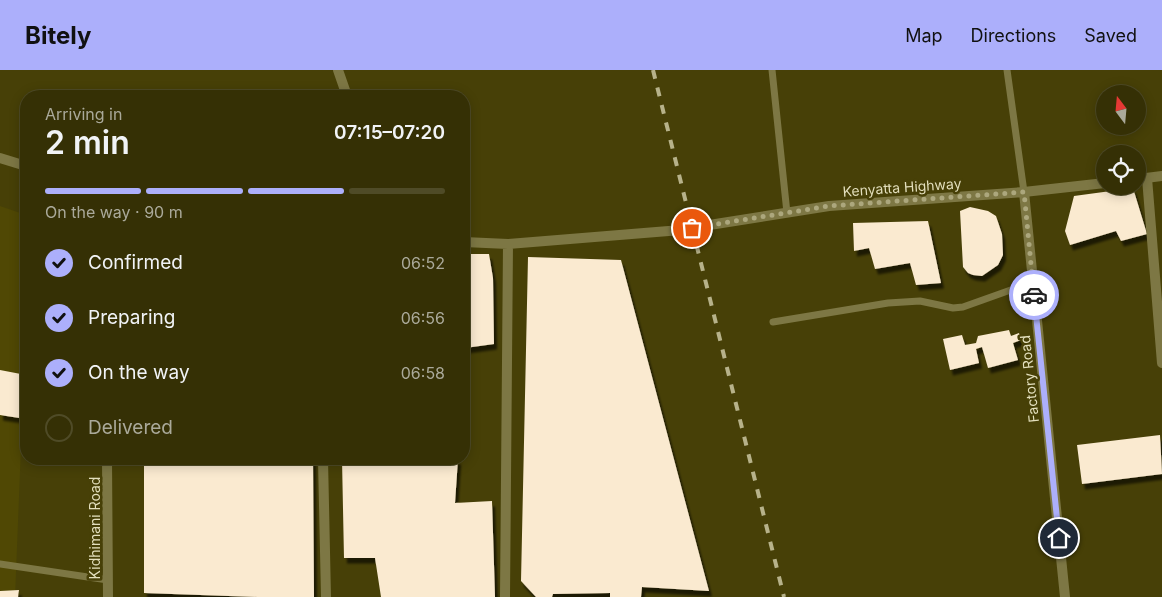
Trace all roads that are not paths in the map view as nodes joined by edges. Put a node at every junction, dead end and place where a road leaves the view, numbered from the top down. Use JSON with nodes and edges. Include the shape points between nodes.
{"nodes":[{"id":1,"x":338,"y":70,"type":"edge"},
{"id":2,"x":772,"y":70,"type":"edge"},
{"id":3,"x":1007,"y":70,"type":"edge"},
{"id":4,"x":345,"y":90,"type":"edge"},
{"id":5,"x":0,"y":158,"type":"edge"},
{"id":6,"x":20,"y":164,"type":"edge"},
{"id":7,"x":1162,"y":176,"type":"edge"},
{"id":8,"x":1146,"y":178,"type":"edge"},
{"id":9,"x":1096,"y":183,"type":"edge"},
{"id":10,"x":1024,"y":192,"type":"junction"},
{"id":11,"x":1144,"y":195,"type":"edge"},
{"id":12,"x":786,"y":213,"type":"junction"},
{"id":13,"x":470,"y":242,"type":"edge"},
{"id":14,"x":508,"y":244,"type":"junction"},
{"id":15,"x":1033,"y":282,"type":"junction"},
{"id":16,"x":773,"y":322,"type":"dead end"},
{"id":17,"x":1162,"y":363,"type":"edge"},
{"id":18,"x":107,"y":465,"type":"edge"},
{"id":19,"x":323,"y":465,"type":"edge"},
{"id":20,"x":0,"y":564,"type":"edge"},
{"id":21,"x":108,"y":580,"type":"junction"},
{"id":22,"x":108,"y":597,"type":"edge"},
{"id":23,"x":326,"y":597,"type":"edge"},
{"id":24,"x":504,"y":597,"type":"edge"},
{"id":25,"x":1065,"y":597,"type":"edge"}],
"edges":[{"from":1,"to":4,"type":"street"},
{"from":2,"to":12,"type":"lane"},
{"from":3,"to":10,"type":"lane","name":"Factory Road"},
{"from":5,"to":6,"type":"street"},
{"from":7,"to":8,"type":"street"},
{"from":9,"to":10,"type":"street","name":"Kenyatta Highway"},
{"from":10,"to":12,"type":"street","name":"Kenyatta Highway","via":[[829,206]]},
{"from":10,"to":15,"type":"street","name":"Factory Road"},
{"from":11,"to":17,"type":"street"},
{"from":12,"to":14,"type":"street","name":"Kenyatta Highway","bridge":true,"via":[[681,230]]},
{"from":13,"to":14,"type":"street","name":"Kenyatta Highway"},
{"from":14,"to":24,"type":"street"},
{"from":15,"to":16,"type":"lane","via":[[963,307],[920,301],[888,303]]},
{"from":15,"to":25,"type":"street","name":"Factory Road"},
{"from":18,"to":21,"type":"street","name":"Kidhimani Road"},
{"from":19,"to":23,"type":"street"},
{"from":20,"to":21,"type":"lane"},
{"from":21,"to":22,"type":"street","name":"Kidhimani Road"}]}
